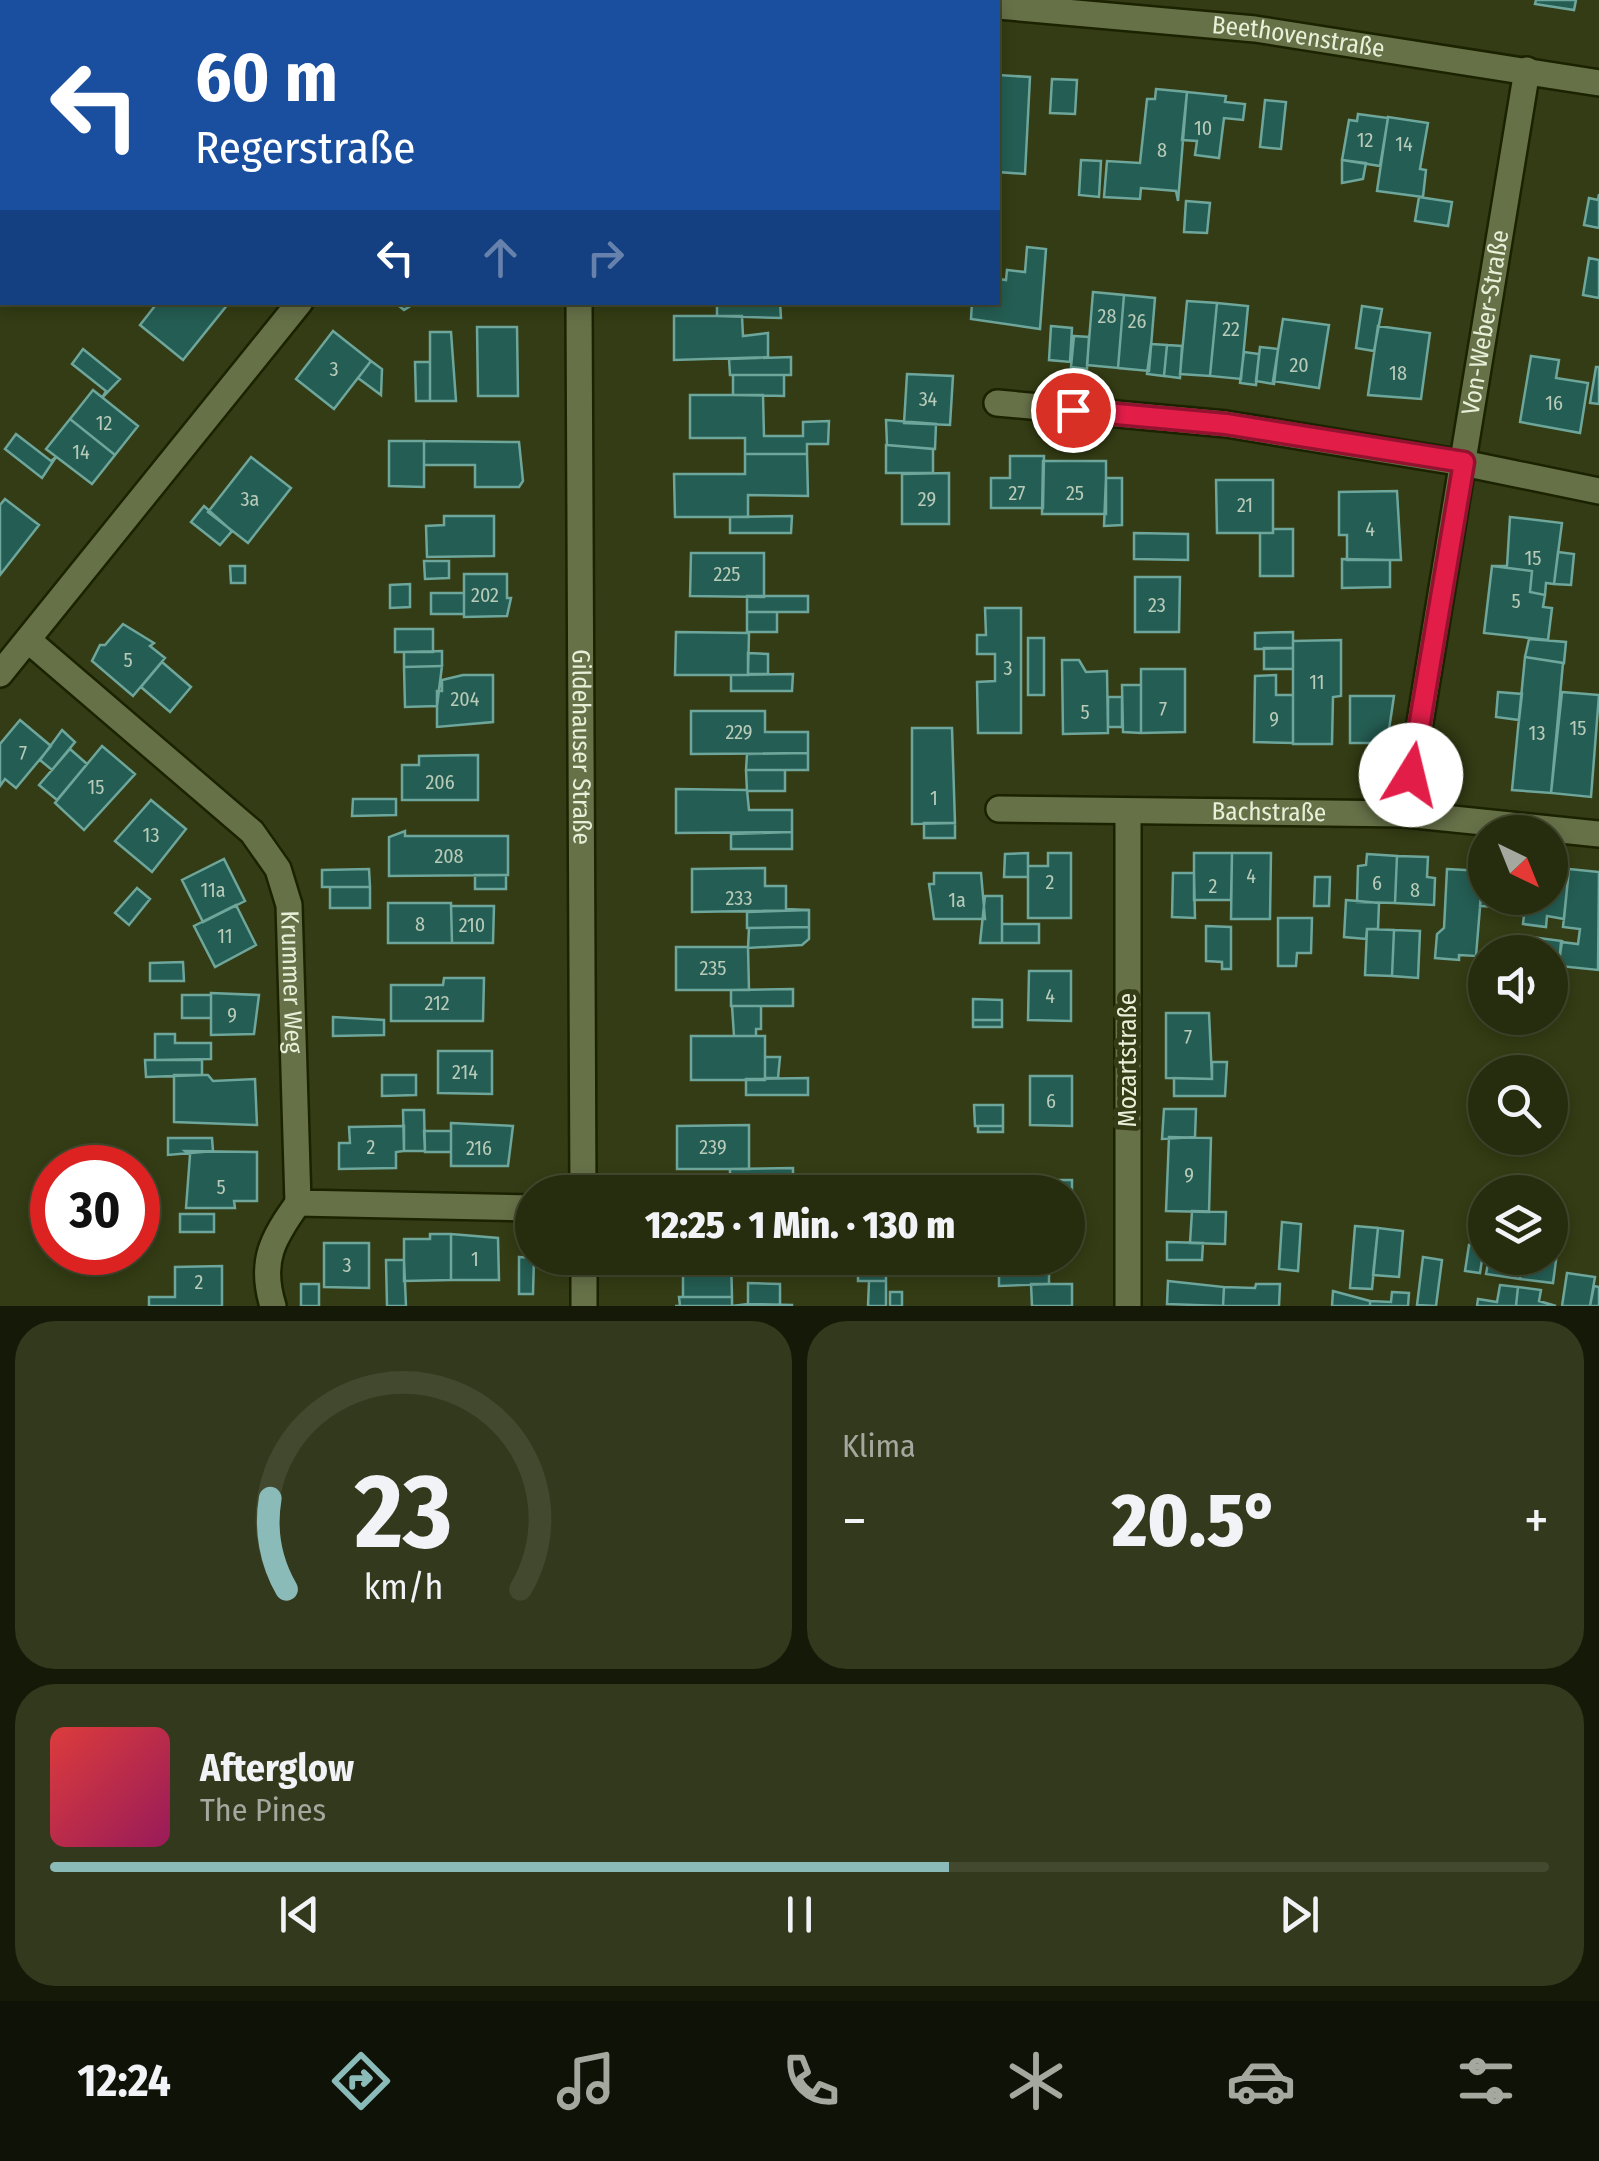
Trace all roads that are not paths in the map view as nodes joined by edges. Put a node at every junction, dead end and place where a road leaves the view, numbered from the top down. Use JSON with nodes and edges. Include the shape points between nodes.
{"nodes":[{"id":1,"x":1000,"y":6,"type":"edge"},
{"id":2,"x":1527,"y":70,"type":"junction"},
{"id":3,"x":1599,"y":84,"type":"edge"},
{"id":4,"x":298,"y":305,"type":"edge"},
{"id":5,"x":579,"y":305,"type":"edge"},
{"id":6,"x":997,"y":403,"type":"dead end"},
{"id":7,"x":1464,"y":462,"type":"junction"},
{"id":8,"x":1599,"y":491,"type":"edge"},
{"id":9,"x":28,"y":640,"type":"junction"},
{"id":10,"x":0,"y":674,"type":"edge"},
{"id":11,"x":999,"y":810,"type":"dead end"},
{"id":12,"x":1128,"y":814,"type":"junction"},
{"id":13,"x":1405,"y":814,"type":"junction"},
{"id":14,"x":1599,"y":834,"type":"edge"},
{"id":15,"x":583,"y":1175,"type":"edge"},
{"id":16,"x":298,"y":1202,"type":"junction"},
{"id":17,"x":515,"y":1208,"type":"edge"},
{"id":18,"x":584,"y":1275,"type":"edge"},
{"id":19,"x":273,"y":1306,"type":"edge"},
{"id":20,"x":584,"y":1306,"type":"edge"},
{"id":21,"x":1128,"y":1306,"type":"edge"}],
"edges":[{"from":1,"to":2,"type":"street","name":"Beethovenstraße","via":[[1255,29]]},
{"from":2,"to":3,"type":"street","name":"Beethovenstraße"},
{"from":2,"to":7,"type":"street","name":"Von-Weber-Straße"},
{"from":4,"to":9,"type":"street"},
{"from":5,"to":15,"type":"street","name":"Gildehauser Straße"},
{"from":6,"to":7,"type":"street","via":[[1226,424]]},
{"from":7,"to":8,"type":"street"},
{"from":7,"to":13,"type":"street","name":"Von-Weber-Straße"},
{"from":9,"to":10,"type":"street"},
{"from":9,"to":16,"type":"street","name":"Krummer Weg","via":[[252,832],[278,869],[293,948]]},
{"from":11,"to":12,"type":"street","name":"Bachstraße"},
{"from":12,"to":13,"type":"street","name":"Bachstraße"},
{"from":12,"to":21,"type":"street","name":"Mozartstraße"},
{"from":13,"to":14,"type":"street","name":"Bachstraße"},
{"from":16,"to":17,"type":"street"},
{"from":16,"to":19,"type":"street","via":[[270,1242]]},
{"from":18,"to":20,"type":"street"}]}
